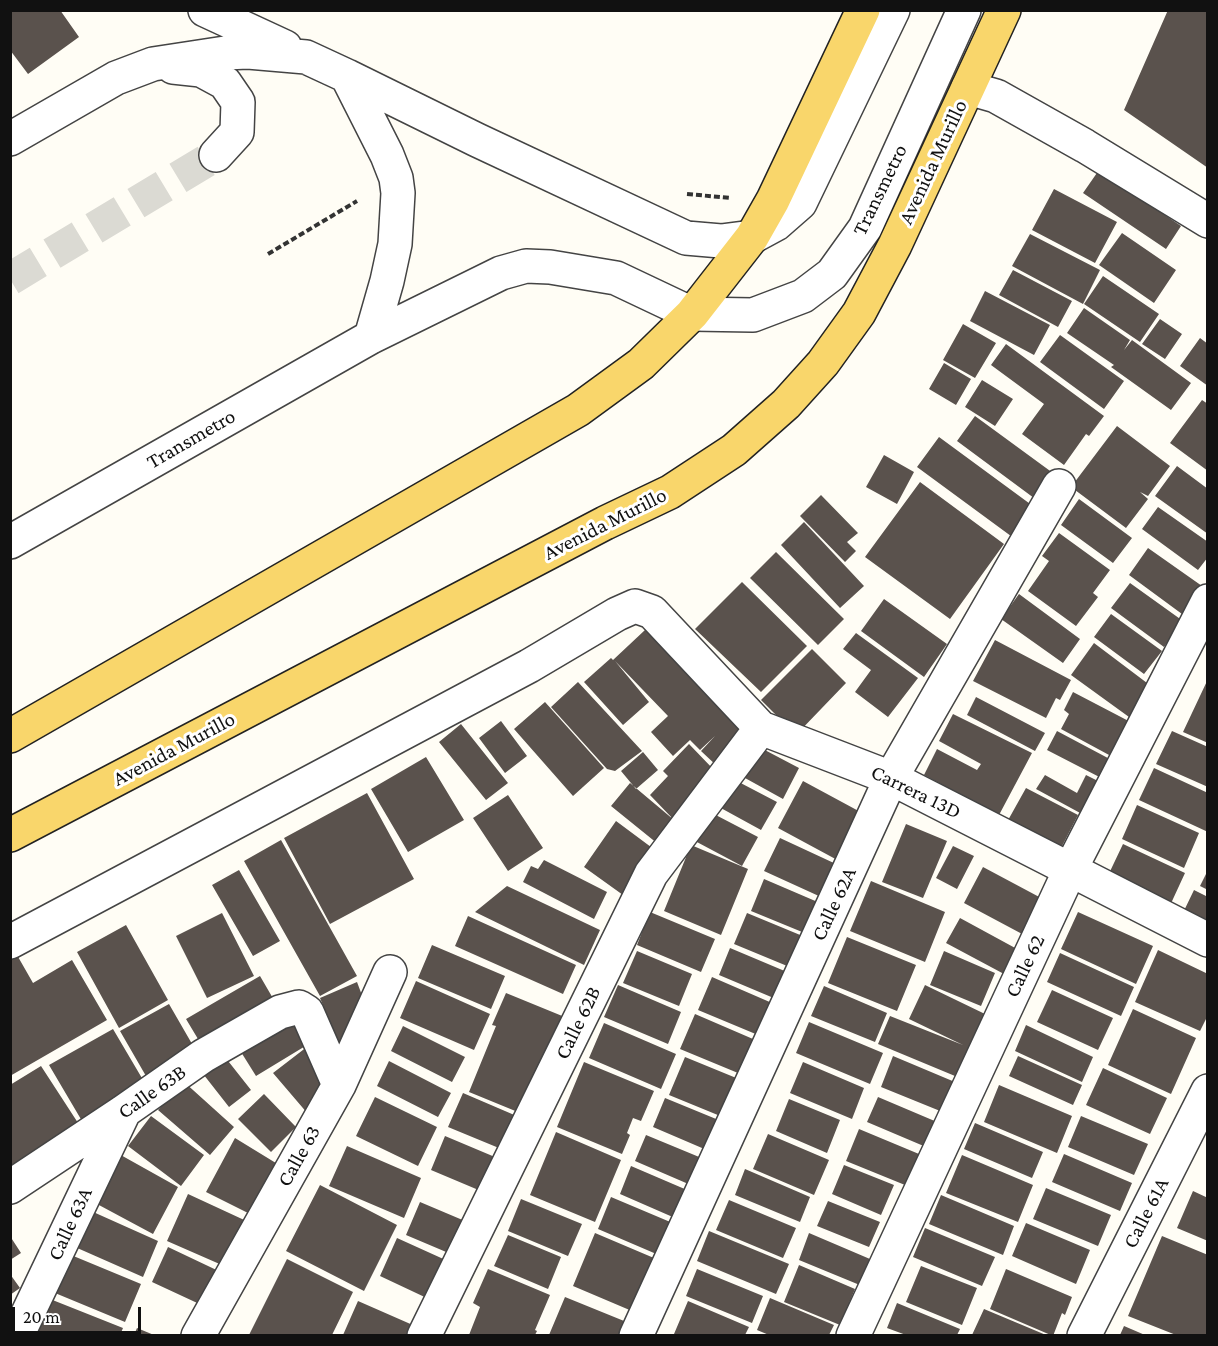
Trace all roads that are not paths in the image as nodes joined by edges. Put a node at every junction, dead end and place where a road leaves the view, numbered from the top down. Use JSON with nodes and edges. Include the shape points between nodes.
{"nodes":[{"id":1,"x":205,"y":10,"type":"edge"},
{"id":2,"x":863,"y":10,"type":"edge"},
{"id":3,"x":893,"y":10,"type":"edge"},
{"id":4,"x":964,"y":10,"type":"edge"},
{"id":5,"x":1004,"y":10,"type":"edge"},
{"id":6,"x":306,"y":57,"type":"junction"},
{"id":7,"x":153,"y":64,"type":"junction"},
{"id":8,"x":347,"y":76,"type":"junction"},
{"id":9,"x":968,"y":88,"type":"junction"},
{"id":10,"x":10,"y":139,"type":"edge"},
{"id":11,"x":216,"y":155,"type":"tunnel mouth"},
{"id":12,"x":1208,"y":221,"type":"edge"},
{"id":13,"x":752,"y":237,"type":"junction"},
{"id":14,"x":692,"y":314,"type":"junction"},
{"id":15,"x":371,"y":337,"type":"junction"},
{"id":16,"x":1059,"y":486,"type":"dead end"},
{"id":17,"x":10,"y":542,"type":"edge"},
{"id":18,"x":1208,"y":602,"type":"edge"},
{"id":19,"x":761,"y":728,"type":"junction"},
{"id":20,"x":10,"y":736,"type":"edge"},
{"id":21,"x":891,"y":778,"type":"junction"},
{"id":22,"x":10,"y":835,"type":"edge"},
{"id":23,"x":1070,"y":870,"type":"junction"},
{"id":24,"x":1208,"y":940,"type":"edge"},
{"id":25,"x":10,"y":942,"type":"edge"},
{"id":26,"x":390,"y":972,"type":"dead end"},
{"id":27,"x":339,"y":1085,"type":"junction"},
{"id":28,"x":1208,"y":1091,"type":"edge"},
{"id":29,"x":123,"y":1112,"type":"junction"},
{"id":30,"x":10,"y":1187,"type":"edge"},
{"id":31,"x":17,"y":1335,"type":"edge"},
{"id":32,"x":198,"y":1335,"type":"edge"},
{"id":33,"x":424,"y":1335,"type":"edge"},
{"id":34,"x":636,"y":1335,"type":"edge"},
{"id":35,"x":853,"y":1335,"type":"edge"},
{"id":36,"x":1084,"y":1335,"type":"edge"}],
"edges":[{"from":1,"to":6,"type":"street"},
{"from":2,"to":13,"type":"main road"},
{"from":3,"to":13,"type":"street","via":[[800,203],[776,224]]},
{"from":4,"to":14,"type":"street","name":"Transmetro","via":[[866,228],[832,274],[803,296],[753,315]]},
{"from":5,"to":9,"type":"main road","name":"Avenida Murillo"},
{"from":6,"to":7,"type":"street","via":[[225,52]]},
{"from":6,"to":8,"type":"street"},
{"from":7,"to":10,"type":"street","via":[[116,78]]},
{"from":7,"to":11,"type":"street","via":[[201,70],[225,83],[238,102],[237,132]]},
{"from":8,"to":13,"type":"street","via":[[686,238],[721,241]]},
{"from":8,"to":15,"type":"street","via":[[387,155],[398,193],[395,244]]},
{"from":9,"to":12,"type":"street","via":[[996,96]]},
{"from":9,"to":22,"type":"main road","name":"Avenida Murillo","via":[[859,313],[823,363],[786,404],[734,450],[670,492]]},
{"from":13,"to":14,"type":"main road"},
{"from":14,"to":15,"type":"street","name":"Transmetro","via":[[616,278],[526,267],[501,273]]},
{"from":14,"to":20,"type":"main road","via":[[641,364],[578,410]]},
{"from":15,"to":17,"type":"street","name":"Transmetro"},
{"from":16,"to":21,"type":"street","name":"Calle 62A"},
{"from":18,"to":23,"type":"street","name":"Calle 62"},
{"from":19,"to":21,"type":"street","name":"Carrera 13D"},
{"from":19,"to":25,"type":"street","name":"Carrera 13D","via":[[651,612],[635,606]]},
{"from":19,"to":33,"type":"street","name":"Calle 62B","via":[[651,874]]},
{"from":21,"to":23,"type":"street","name":"Carrera 13D"},
{"from":21,"to":34,"type":"street","name":"Calle 62A"},
{"from":23,"to":24,"type":"street","name":"Carrera 13D"},
{"from":23,"to":35,"type":"street","name":"Calle 62"},
{"from":26,"to":27,"type":"street","name":"Calle 63"},
{"from":27,"to":29,"type":"street","name":"Calle 63B","via":[[307,1012],[299,1007],[280,1012],[203,1056]]},
{"from":27,"to":32,"type":"street","name":"Calle 63"},
{"from":28,"to":36,"type":"street","name":"Calle 61A"},
{"from":29,"to":30,"type":"street","name":"Calle 63B"},
{"from":29,"to":31,"type":"street","name":"Calle 63A"}]}
